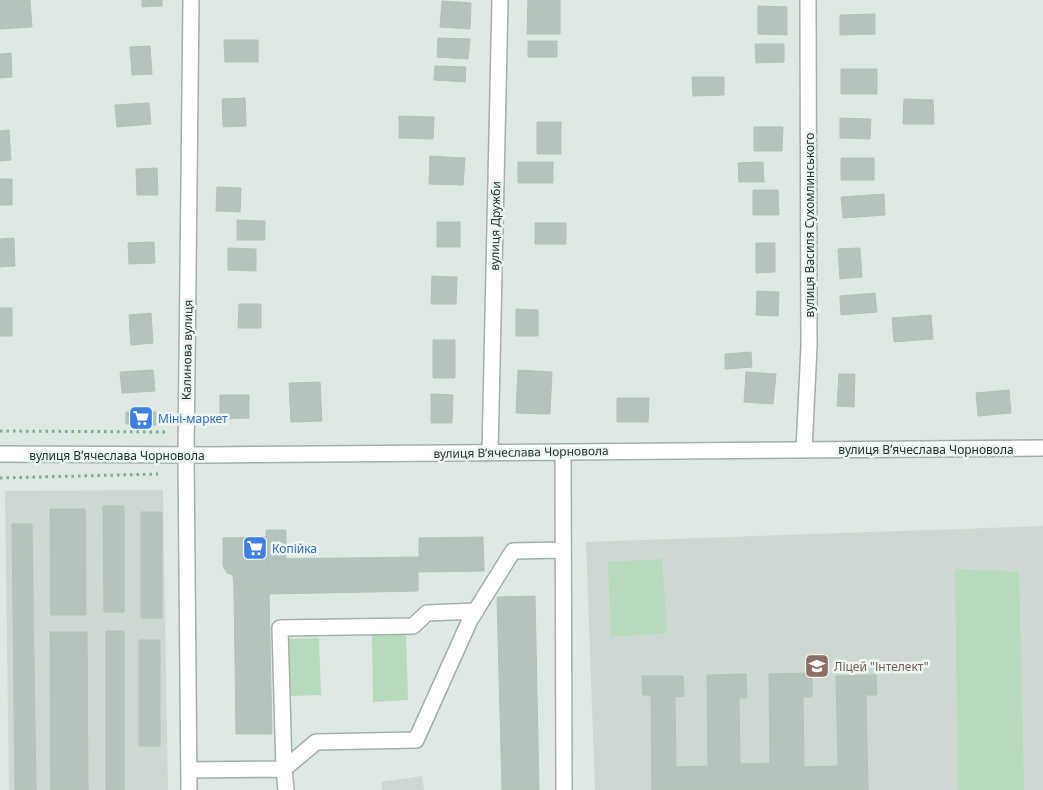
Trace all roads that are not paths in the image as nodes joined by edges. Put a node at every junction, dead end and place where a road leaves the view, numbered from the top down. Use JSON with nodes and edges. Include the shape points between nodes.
{"nodes":[{"id":1,"x":191,"y":0,"type":"edge"},
{"id":2,"x":500,"y":0,"type":"edge"},
{"id":3,"x":808,"y":0,"type":"edge"},
{"id":4,"x":1043,"y":448,"type":"edge"},
{"id":5,"x":804,"y":450,"type":"junction"},
{"id":6,"x":563,"y":452,"type":"junction"},
{"id":7,"x":490,"y":453,"type":"junction"},
{"id":8,"x":0,"y":454,"type":"edge"},
{"id":9,"x":186,"y":455,"type":"junction"},
{"id":10,"x":563,"y":550,"type":"junction"},
{"id":11,"x":476,"y":611,"type":"junction"},
{"id":12,"x":284,"y":768,"type":"junction"},
{"id":13,"x":189,"y":770,"type":"junction"},
{"id":14,"x":189,"y":790,"type":"edge"},
{"id":15,"x":286,"y":790,"type":"edge"},
{"id":16,"x":564,"y":790,"type":"edge"}],
"edges":[{"from":1,"to":9,"type":"street","name":"Калинова вулиця"},
{"from":2,"to":7,"type":"street","name":"вулиця Дружби"},
{"from":3,"to":5,"type":"street","name":"вулиця Василя Сухомлинського","via":[[809,346]]},
{"from":4,"to":5,"type":"street","name":"вулиця Вʼячеслава Чорновола"},
{"from":5,"to":6,"type":"street","name":"вулиця Вʼячеслава Чорновола"},
{"from":6,"to":7,"type":"street","name":"вулиця Вʼячеслава Чорновола"},
{"from":6,"to":10,"type":"street"},
{"from":7,"to":9,"type":"street","name":"вулиця Вʼячеслава Чорновола"},
{"from":8,"to":9,"type":"street","name":"вулиця Вʼячеслава Чорновола"},
{"from":9,"to":13,"type":"street","name":"Калинова вулиця"},
{"from":10,"to":11,"type":"street","via":[[513,551]]},
{"from":10,"to":16,"type":"street"},
{"from":11,"to":12,"type":"street","via":[[416,740],[316,742]]},
{"from":11,"to":12,"type":"street","via":[[427,613],[413,626],[280,628]]},
{"from":12,"to":13,"type":"street"},
{"from":12,"to":15,"type":"street"},
{"from":13,"to":14,"type":"street","name":"Калинова вулиця"}]}
